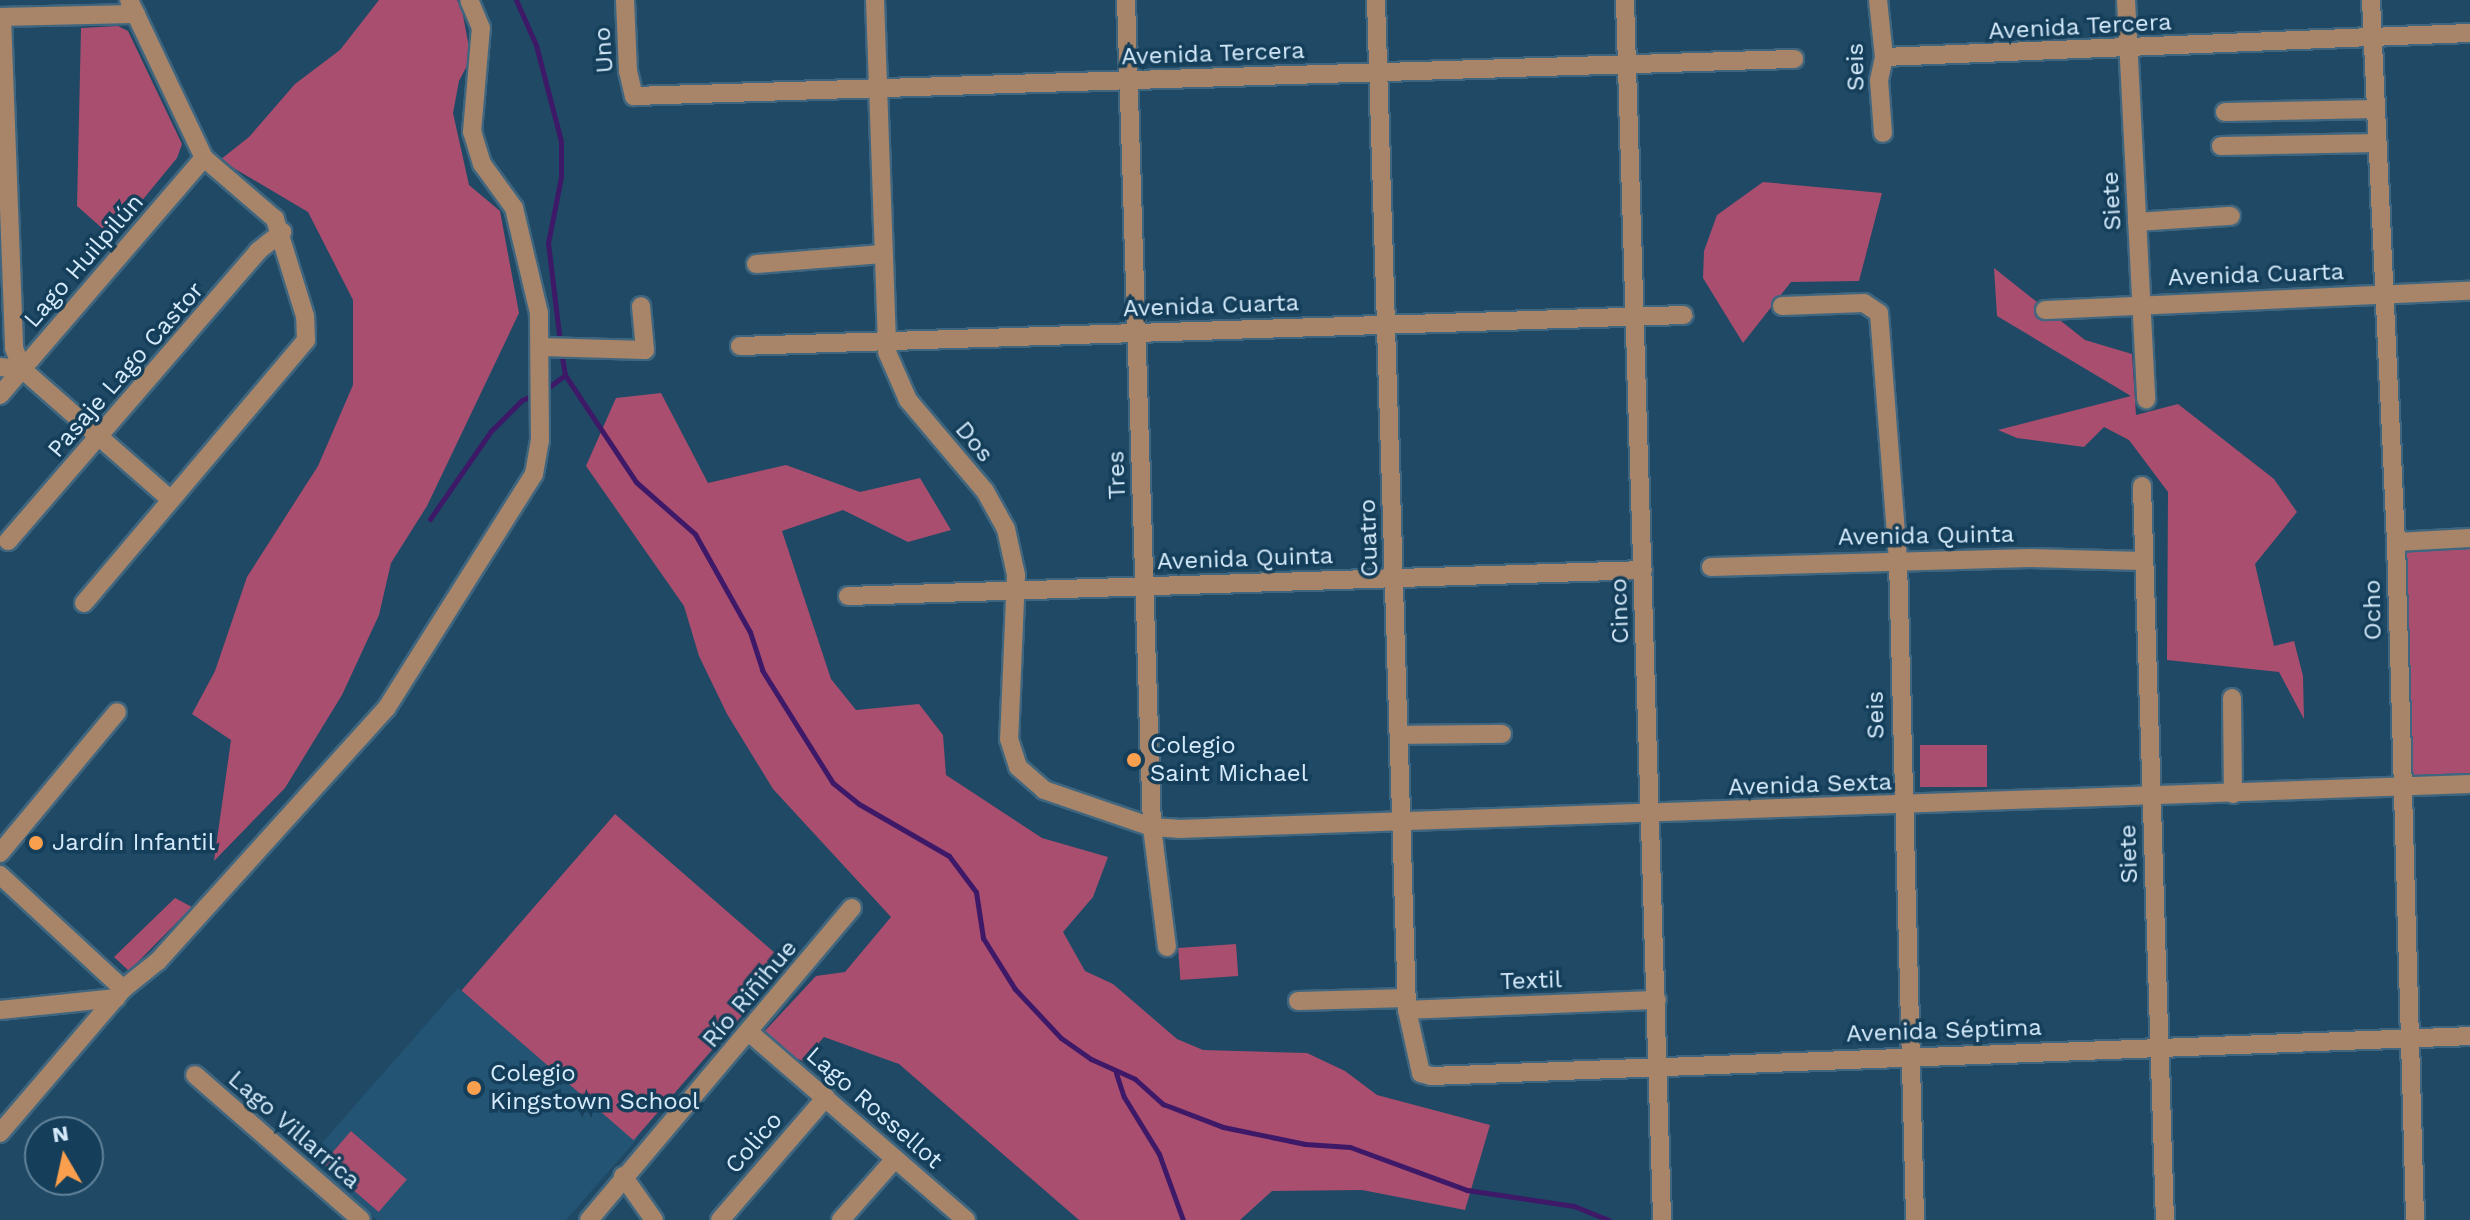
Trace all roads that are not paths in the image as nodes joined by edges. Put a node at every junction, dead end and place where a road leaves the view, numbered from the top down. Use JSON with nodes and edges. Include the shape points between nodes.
{"nodes":[{"id":1,"x":469,"y":0,"type":"edge"},
{"id":2,"x":625,"y":0,"type":"edge"},
{"id":3,"x":875,"y":0,"type":"edge"},
{"id":4,"x":1126,"y":0,"type":"edge"},
{"id":5,"x":1376,"y":0,"type":"edge"},
{"id":6,"x":1625,"y":0,"type":"edge"},
{"id":7,"x":1878,"y":0,"type":"edge"},
{"id":8,"x":2126,"y":0,"type":"edge"},
{"id":9,"x":2371,"y":0,"type":"edge"},
{"id":10,"x":132,"y":7,"type":"edge"},
{"id":11,"x":1,"y":17,"type":"edge"},
{"id":12,"x":2470,"y":33,"type":"edge"},
{"id":13,"x":2372,"y":37,"type":"junction"},
{"id":14,"x":2127,"y":49,"type":"junction"},
{"id":15,"x":1884,"y":57,"type":"junction"},
{"id":16,"x":1794,"y":59,"type":"dead end"},
{"id":17,"x":1627,"y":64,"type":"junction"},
{"id":18,"x":1378,"y":72,"type":"junction"},
{"id":19,"x":1129,"y":80,"type":"junction"},
{"id":20,"x":877,"y":89,"type":"junction"},
{"id":21,"x":634,"y":96,"type":"joint"},
{"id":22,"x":2376,"y":109,"type":"junction"},
{"id":23,"x":2225,"y":112,"type":"dead end"},
{"id":24,"x":1883,"y":133,"type":"dead end"},
{"id":25,"x":2377,"y":143,"type":"junction"},
{"id":26,"x":2221,"y":146,"type":"dead end"},
{"id":27,"x":204,"y":158,"type":"junction"},
{"id":28,"x":2231,"y":216,"type":"dead end"},
{"id":29,"x":2137,"y":222,"type":"junction"},
{"id":30,"x":282,"y":232,"type":"junction"},
{"id":31,"x":883,"y":254,"type":"junction"},
{"id":32,"x":756,"y":264,"type":"dead end"},
{"id":33,"x":2470,"y":291,"type":"edge"},
{"id":34,"x":2384,"y":295,"type":"junction"},
{"id":35,"x":2138,"y":302,"type":"junction"},
{"id":36,"x":641,"y":306,"type":"dead end"},
{"id":37,"x":1782,"y":306,"type":"dead end"},
{"id":38,"x":2045,"y":310,"type":"dead end"},
{"id":39,"x":1683,"y":315,"type":"dead end"},
{"id":40,"x":1632,"y":317,"type":"junction"},
{"id":41,"x":1386,"y":325,"type":"junction"},
{"id":42,"x":1137,"y":333,"type":"junction"},
{"id":43,"x":885,"y":341,"type":"junction"},
{"id":44,"x":740,"y":346,"type":"dead end"},
{"id":45,"x":541,"y":347,"type":"junction"},
{"id":46,"x":0,"y":367,"type":"edge"},
{"id":47,"x":22,"y":369,"type":"junction"},
{"id":48,"x":0,"y":395,"type":"edge"},
{"id":49,"x":2146,"y":399,"type":"dead end"},
{"id":50,"x":99,"y":440,"type":"junction"},
{"id":51,"x":2142,"y":486,"type":"dead end"},
{"id":52,"x":171,"y":500,"type":"junction"},
{"id":53,"x":2470,"y":538,"type":"edge"},
{"id":54,"x":8,"y":541,"type":"dead end"},
{"id":55,"x":2396,"y":542,"type":"junction"},
{"id":56,"x":1898,"y":560,"type":"junction"},
{"id":57,"x":2143,"y":561,"type":"junction"},
{"id":58,"x":1711,"y":567,"type":"dead end"},
{"id":59,"x":1643,"y":570,"type":"junction"},
{"id":60,"x":1394,"y":578,"type":"junction"},
{"id":61,"x":1145,"y":586,"type":"junction"},
{"id":62,"x":1016,"y":590,"type":"junction"},
{"id":63,"x":848,"y":596,"type":"dead end"},
{"id":64,"x":84,"y":603,"type":"dead end"},
{"id":65,"x":2232,"y":698,"type":"dead end"},
{"id":66,"x":117,"y":712,"type":"dead end"},
{"id":67,"x":1502,"y":734,"type":"dead end"},
{"id":68,"x":1399,"y":735,"type":"junction"},
{"id":69,"x":2470,"y":784,"type":"edge"},
{"id":70,"x":2400,"y":786,"type":"junction"},
{"id":71,"x":2233,"y":794,"type":"junction"},
{"id":72,"x":2151,"y":798,"type":"junction"},
{"id":73,"x":1901,"y":806,"type":"junction"},
{"id":74,"x":1651,"y":813,"type":"junction"},
{"id":75,"x":1401,"y":824,"type":"junction"},
{"id":76,"x":1152,"y":827,"type":"junction"},
{"id":77,"x":0,"y":853,"type":"edge"},
{"id":78,"x":0,"y":875,"type":"edge"},
{"id":79,"x":852,"y":908,"type":"dead end"},
{"id":80,"x":1167,"y":947,"type":"dead end"},
{"id":81,"x":119,"y":993,"type":"junction"},
{"id":82,"x":1657,"y":1000,"type":"junction"},
{"id":83,"x":1298,"y":1001,"type":"dead end"},
{"id":84,"x":1407,"y":1004,"type":"junction"},
{"id":85,"x":0,"y":1010,"type":"edge"},
{"id":86,"x":750,"y":1033,"type":"junction"},
{"id":87,"x":2470,"y":1036,"type":"edge"},
{"id":88,"x":2408,"y":1038,"type":"junction"},
{"id":89,"x":2159,"y":1046,"type":"junction"},
{"id":90,"x":1910,"y":1057,"type":"junction"},
{"id":91,"x":1660,"y":1066,"type":"junction"},
{"id":92,"x":1421,"y":1073,"type":"joint"},
{"id":93,"x":195,"y":1075,"type":"dead end"},
{"id":94,"x":826,"y":1097,"type":"junction"},
{"id":95,"x":0,"y":1133,"type":"edge"},
{"id":96,"x":895,"y":1159,"type":"junction"},
{"id":97,"x":623,"y":1176,"type":"junction"},
{"id":98,"x":361,"y":1220,"type":"edge"},
{"id":99,"x":589,"y":1220,"type":"edge"},
{"id":100,"x":654,"y":1220,"type":"edge"},
{"id":101,"x":720,"y":1220,"type":"edge"},
{"id":102,"x":841,"y":1220,"type":"edge"},
{"id":103,"x":966,"y":1220,"type":"edge"},
{"id":104,"x":1662,"y":1220,"type":"edge"},
{"id":105,"x":1915,"y":1220,"type":"edge"},
{"id":106,"x":2165,"y":1220,"type":"edge"},
{"id":107,"x":2415,"y":1220,"type":"edge"}],
"edges":[{"from":1,"to":45,"type":"street","via":[[481,28],[472,132],[482,164],[514,208],[539,313]]},
{"from":2,"to":21,"type":"street","name":"Uno"},
{"from":3,"to":20,"type":"street","name":"Dos"},
{"from":4,"to":19,"type":"street","name":"Tres"},
{"from":5,"to":18,"type":"street","name":"Cuatro"},
{"from":6,"to":17,"type":"street","name":"Cinco"},
{"from":7,"to":15,"type":"street","name":"Seis"},
{"from":8,"to":14,"type":"street","name":"Siete"},
{"from":9,"to":13,"type":"street","name":"Ocho"},
{"from":10,"to":11,"type":"street"},
{"from":10,"to":27,"type":"street"},
{"from":11,"to":47,"type":"street","via":[[14,348]]},
{"from":12,"to":13,"type":"street","name":"Avenida Tercera"},
{"from":13,"to":14,"type":"street","name":"Avenida Tercera"},
{"from":13,"to":22,"type":"street","name":"Ocho"},
{"from":14,"to":15,"type":"street","name":"Avenida Tercera"},
{"from":14,"to":29,"type":"street","name":"Siete"},
{"from":15,"to":24,"type":"street","name":"Seis","via":[[1879,80]]},
{"from":16,"to":17,"type":"street","name":"Avenida Tercera"},
{"from":17,"to":18,"type":"street","name":"Avenida Tercera"},
{"from":17,"to":40,"type":"street","name":"Cinco"},
{"from":18,"to":19,"type":"street","name":"Avenida Tercera"},
{"from":18,"to":41,"type":"street","name":"Cuatro"},
{"from":19,"to":20,"type":"street","name":"Avenida Tercera"},
{"from":19,"to":42,"type":"street","name":"Tres"},
{"from":20,"to":21,"type":"street","name":"Avenida Tercera"},
{"from":20,"to":31,"type":"street","name":"Dos"},
{"from":22,"to":23,"type":"street"},
{"from":22,"to":25,"type":"street","name":"Ocho"},
{"from":25,"to":26,"type":"street"},
{"from":25,"to":34,"type":"street","name":"Ocho"},
{"from":27,"to":30,"type":"street","via":[[275,219]]},
{"from":27,"to":47,"type":"street","name":"Lago Huilpilún"},
{"from":28,"to":29,"type":"street"},
{"from":29,"to":35,"type":"street","name":"Siete"},
{"from":30,"to":50,"type":"street","name":"Pasaje Lago Castor","via":[[258,251]]},
{"from":30,"to":52,"type":"street","via":[[305,316],[304,348]]},
{"from":31,"to":32,"type":"street"},
{"from":31,"to":43,"type":"street","name":"Dos"},
{"from":33,"to":34,"type":"street","name":"Avenida Cuarta"},
{"from":34,"to":35,"type":"street","name":"Avenida Cuarta"},
{"from":34,"to":55,"type":"street","name":"Ocho"},
{"from":35,"to":38,"type":"street","name":"Avenida Cuarta"},
{"from":35,"to":49,"type":"street","name":"Siete"},
{"from":36,"to":45,"type":"street","via":[[645,350]]},
{"from":37,"to":56,"type":"street","name":"Seis","via":[[1875,306]]},
{"from":39,"to":40,"type":"street","name":"Avenida Cuarta"},
{"from":40,"to":41,"type":"street","name":"Avenida Cuarta"},
{"from":40,"to":59,"type":"street","name":"Cinco"},
{"from":41,"to":42,"type":"street","name":"Avenida Cuarta"},
{"from":41,"to":60,"type":"street","name":"Cuatro"},
{"from":42,"to":43,"type":"street","name":"Avenida Cuarta"},
{"from":42,"to":61,"type":"street","name":"Tres"},
{"from":43,"to":44,"type":"street","name":"Avenida Cuarta"},
{"from":43,"to":62,"type":"street","name":"Dos","via":[[908,400],[1000,514],[1011,544]]},
{"from":45,"to":81,"type":"street","via":[[540,440],[534,474],[386,709],[158,961]]},
{"from":46,"to":47,"type":"street"},
{"from":47,"to":48,"type":"street","name":"Lago Huilpilún"},
{"from":47,"to":50,"type":"street"},
{"from":50,"to":52,"type":"street"},
{"from":50,"to":54,"type":"street","name":"Pasaje Lago Castor"},
{"from":51,"to":57,"type":"street","name":"Siete"},
{"from":52,"to":64,"type":"street"},
{"from":53,"to":55,"type":"street"},
{"from":55,"to":70,"type":"street","name":"Ocho"},
{"from":56,"to":57,"type":"street","name":"Avenida Quinta"},
{"from":56,"to":58,"type":"street","name":"Avenida Quinta"},
{"from":56,"to":73,"type":"street","name":"Seis"},
{"from":57,"to":72,"type":"street","name":"Siete"},
{"from":59,"to":60,"type":"street","name":"Avenida Quinta"},
{"from":59,"to":74,"type":"street","name":"Cinco"},
{"from":60,"to":61,"type":"street","name":"Avenida Quinta"},
{"from":60,"to":68,"type":"street","name":"Cuatro"},
{"from":61,"to":62,"type":"street","name":"Avenida Quinta"},
{"from":61,"to":76,"type":"street","name":"Tres"},
{"from":62,"to":63,"type":"street","name":"Avenida Quinta"},
{"from":62,"to":76,"type":"street","name":"Dos","via":[[1008,708],[1009,739],[1018,767],[1044,790]]},
{"from":65,"to":71,"type":"street"},
{"from":66,"to":77,"type":"street"},
{"from":67,"to":68,"type":"street"},
{"from":68,"to":75,"type":"street","name":"Cuatro"},
{"from":69,"to":70,"type":"street","name":"Avenida Sexta"},
{"from":70,"to":71,"type":"street","name":"Avenida Sexta"},
{"from":70,"to":88,"type":"street","name":"Ocho"},
{"from":71,"to":72,"type":"street","name":"Avenida Sexta"},
{"from":72,"to":73,"type":"street","name":"Avenida Sexta"},
{"from":72,"to":89,"type":"street","name":"Siete"},
{"from":73,"to":74,"type":"street","name":"Avenida Sexta"},
{"from":73,"to":90,"type":"street","name":"Seis"},
{"from":74,"to":75,"type":"street","name":"Avenida Sexta"},
{"from":74,"to":82,"type":"street","name":"Cinco"},
{"from":75,"to":76,"type":"street","name":"Avenida Sexta"},
{"from":75,"to":84,"type":"street","name":"Cuatro"},
{"from":76,"to":80,"type":"street","name":"Tres"},
{"from":78,"to":81,"type":"street"},
{"from":79,"to":86,"type":"street","name":"Río Riñihue"},
{"from":81,"to":85,"type":"street"},
{"from":81,"to":95,"type":"street"},
{"from":82,"to":84,"type":"street","name":"Textil"},
{"from":82,"to":91,"type":"street","name":"Cinco"},
{"from":83,"to":84,"type":"street","name":"Textil"},
{"from":84,"to":92,"type":"street","name":"Cuatro"},
{"from":86,"to":94,"type":"street","name":"Lago Rossellot"},
{"from":86,"to":97,"type":"street","name":"Río Riñihue"},
{"from":87,"to":88,"type":"street","name":"Avenida Séptima"},
{"from":88,"to":89,"type":"street","name":"Avenida Séptima"},
{"from":88,"to":107,"type":"street","name":"Ocho"},
{"from":89,"to":90,"type":"street","name":"Avenida Séptima"},
{"from":89,"to":106,"type":"street","name":"Siete"},
{"from":90,"to":91,"type":"street","name":"Avenida Séptima"},
{"from":90,"to":105,"type":"street","name":"Seis"},
{"from":91,"to":92,"type":"street","name":"Avenida Séptima"},
{"from":91,"to":104,"type":"street","name":"Cinco"},
{"from":93,"to":98,"type":"street","name":"Lago Villarrica"},
{"from":94,"to":96,"type":"street","name":"Lago Rossellot"},
{"from":94,"to":101,"type":"street","name":"Colico"},
{"from":96,"to":102,"type":"street"},
{"from":96,"to":103,"type":"street","name":"Lago Rossellot"},
{"from":97,"to":99,"type":"street","name":"Río Riñihue"},
{"from":97,"to":100,"type":"street"}]}
